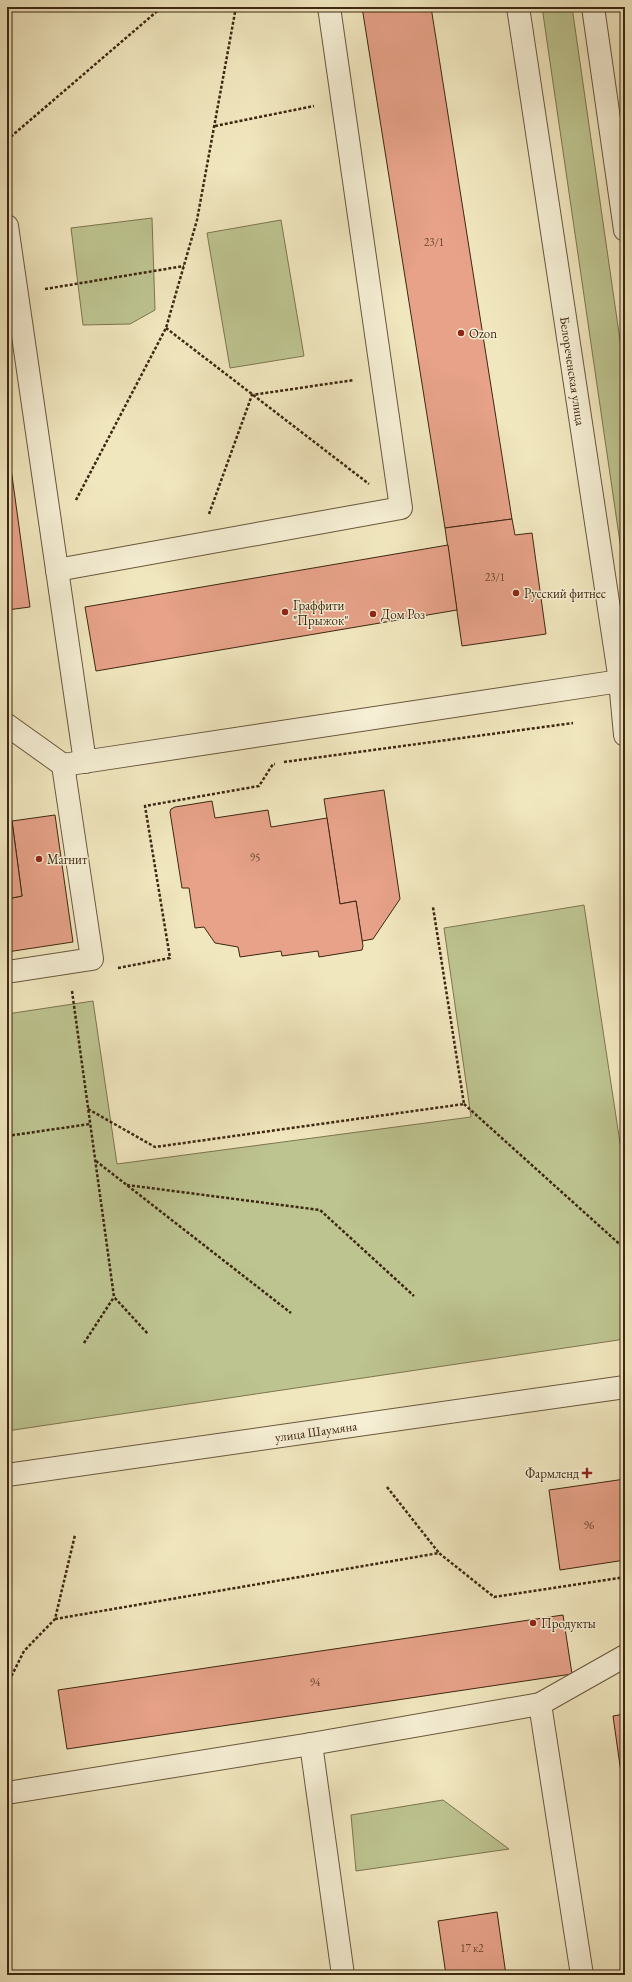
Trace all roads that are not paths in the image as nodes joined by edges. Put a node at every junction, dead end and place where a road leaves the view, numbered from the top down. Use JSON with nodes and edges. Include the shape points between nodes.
{"nodes":[{"id":1,"x":329,"y":7,"type":"edge"},
{"id":2,"x":518,"y":7,"type":"edge"},
{"id":3,"x":593,"y":7,"type":"edge"},
{"id":4,"x":7,"y":226,"type":"edge"},
{"id":5,"x":625,"y":230,"type":"edge"},
{"id":6,"x":58,"y":570,"type":"junction"},
{"id":7,"x":620,"y":681,"type":"junction"},
{"id":8,"x":7,"y":725,"type":"edge"},
{"id":9,"x":625,"y":735,"type":"edge"},
{"id":10,"x":85,"y":762,"type":"junction"},
{"id":11,"x":63,"y":765,"type":"junction"},
{"id":12,"x":7,"y":972,"type":"edge"},
{"id":13,"x":625,"y":1387,"type":"edge"},
{"id":14,"x":7,"y":1475,"type":"edge"},
{"id":15,"x":625,"y":1656,"type":"edge"},
{"id":16,"x":540,"y":1704,"type":"junction"},
{"id":17,"x":311,"y":1744,"type":"junction"},
{"id":18,"x":7,"y":1793,"type":"edge"},
{"id":19,"x":343,"y":1975,"type":"edge"},
{"id":20,"x":582,"y":1975,"type":"edge"}],
"edges":[{"from":1,"to":6,"type":"street","via":[[401,508]]},
{"from":2,"to":7,"type":"street","name":"Белореченская улица"},
{"from":3,"to":5,"type":"street"},
{"from":4,"to":6,"type":"street"},
{"from":6,"to":10,"type":"street"},
{"from":7,"to":9,"type":"street","name":"Белореченская улица"},
{"from":7,"to":10,"type":"street"},
{"from":8,"to":11,"type":"street"},
{"from":10,"to":11,"type":"street"},
{"from":11,"to":12,"type":"street","via":[[92,959]]},
{"from":13,"to":14,"type":"street","name":"улица Шаумяна"},
{"from":15,"to":16,"type":"street"},
{"from":16,"to":17,"type":"street"},
{"from":16,"to":20,"type":"street"},
{"from":17,"to":18,"type":"street"},
{"from":17,"to":19,"type":"street"}]}
